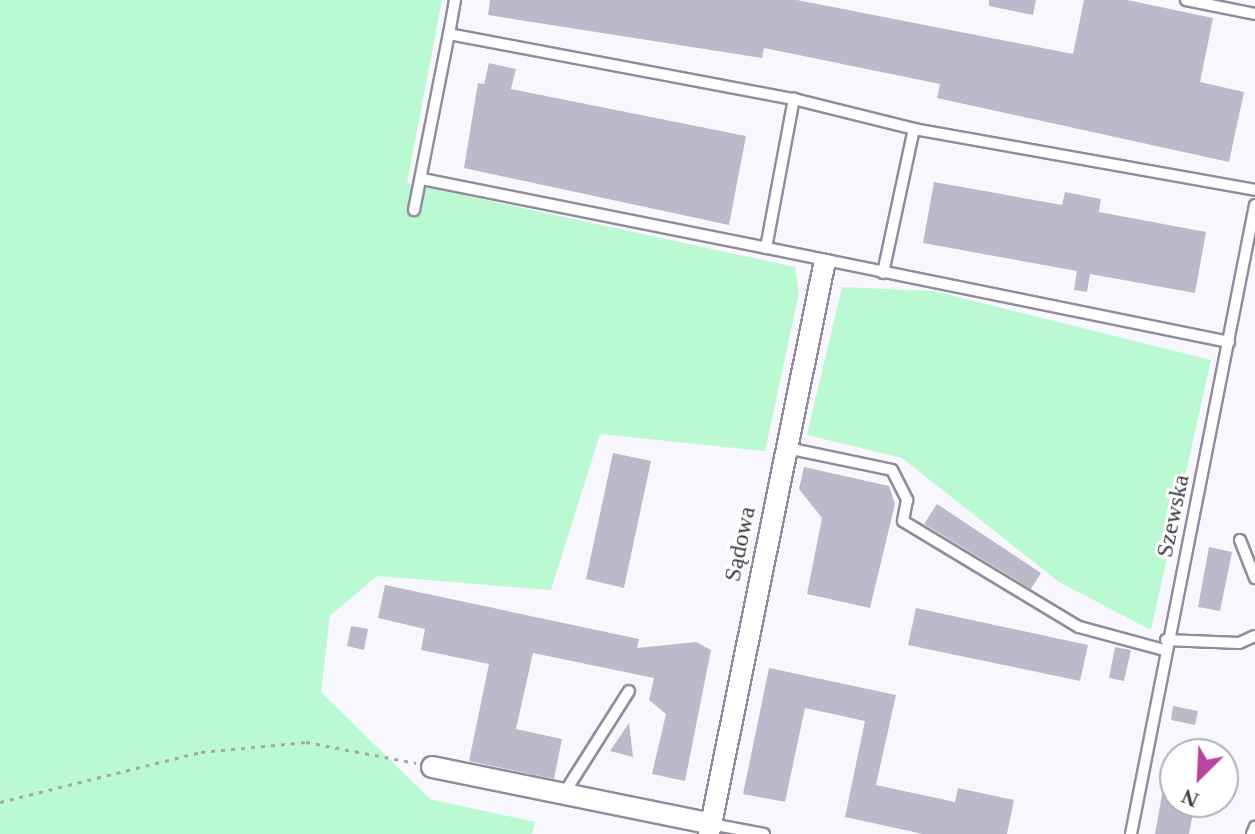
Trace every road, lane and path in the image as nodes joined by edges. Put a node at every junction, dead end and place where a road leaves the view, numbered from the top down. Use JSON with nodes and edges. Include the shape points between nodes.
{"nodes":[{"id":1,"x":455,"y":0,"type":"edge"},
{"id":2,"x":1186,"y":0,"type":"edge"},
{"id":3,"x":1255,"y":14,"type":"edge"},
{"id":4,"x":449,"y":34,"type":"junction"},
{"id":5,"x":794,"y":99,"type":"junction"},
{"id":6,"x":914,"y":129,"type":"junction"},
{"id":7,"x":422,"y":179,"type":"junction"},
{"id":8,"x":1255,"y":190,"type":"edge"},
{"id":9,"x":1255,"y":205,"type":"edge"},
{"id":10,"x":414,"y":210,"type":"dead end"},
{"id":11,"x":766,"y":248,"type":"junction"},
{"id":12,"x":824,"y":265,"type":"junction"},
{"id":13,"x":883,"y":273,"type":"junction"},
{"id":14,"x":1229,"y":342,"type":"junction"},
{"id":15,"x":787,"y":448,"type":"junction"},
{"id":16,"x":1240,"y":540,"type":"dead end"},
{"id":17,"x":1255,"y":578,"type":"edge"},
{"id":18,"x":1255,"y":636,"type":"edge"},
{"id":19,"x":1165,"y":645,"type":"junction"},
{"id":20,"x":629,"y":691,"type":"dead end"},
{"id":21,"x":432,"y":767,"type":"joint"},
{"id":22,"x":562,"y":797,"type":"junction"},
{"id":23,"x":0,"y":802,"type":"edge"},
{"id":24,"x":1255,"y":827,"type":"edge"},
{"id":25,"x":710,"y":829,"type":"edge"},
{"id":26,"x":764,"y":834,"type":"edge"},
{"id":27,"x":1131,"y":834,"type":"edge"},
{"id":28,"x":1252,"y":834,"type":"edge"}],
"edges":[{"from":1,"to":4,"type":"lane"},
{"from":2,"to":3,"type":"lane"},
{"from":4,"to":5,"type":"lane"},
{"from":4,"to":7,"type":"lane"},
{"from":5,"to":6,"type":"lane"},
{"from":5,"to":11,"type":"lane"},
{"from":6,"to":8,"type":"lane"},
{"from":6,"to":13,"type":"lane"},
{"from":7,"to":10,"type":"lane"},
{"from":7,"to":11,"type":"lane"},
{"from":9,"to":14,"type":"lane","name":"Szewska"},
{"from":11,"to":12,"type":"lane"},
{"from":12,"to":13,"type":"lane"},
{"from":12,"to":15,"type":"street","name":"Sądowa"},
{"from":13,"to":14,"type":"lane"},
{"from":14,"to":19,"type":"lane","name":"Szewska"},
{"from":15,"to":19,"type":"lane","via":[[892,470],[907,500],[903,521],[1079,627]]},
{"from":15,"to":25,"type":"street","name":"Sądowa"},
{"from":16,"to":17,"type":"lane"},
{"from":18,"to":19,"type":"lane","via":[[1239,643]]},
{"from":19,"to":27,"type":"lane","name":"Szewska"},
{"from":20,"to":22,"type":"lane"},
{"from":21,"to":22,"type":"street"},
{"from":21,"to":23,"type":"path","via":[[306,742],[201,752]]},
{"from":22,"to":25,"type":"street"},
{"from":24,"to":28,"type":"lane"},
{"from":25,"to":26,"type":"lane"}]}
